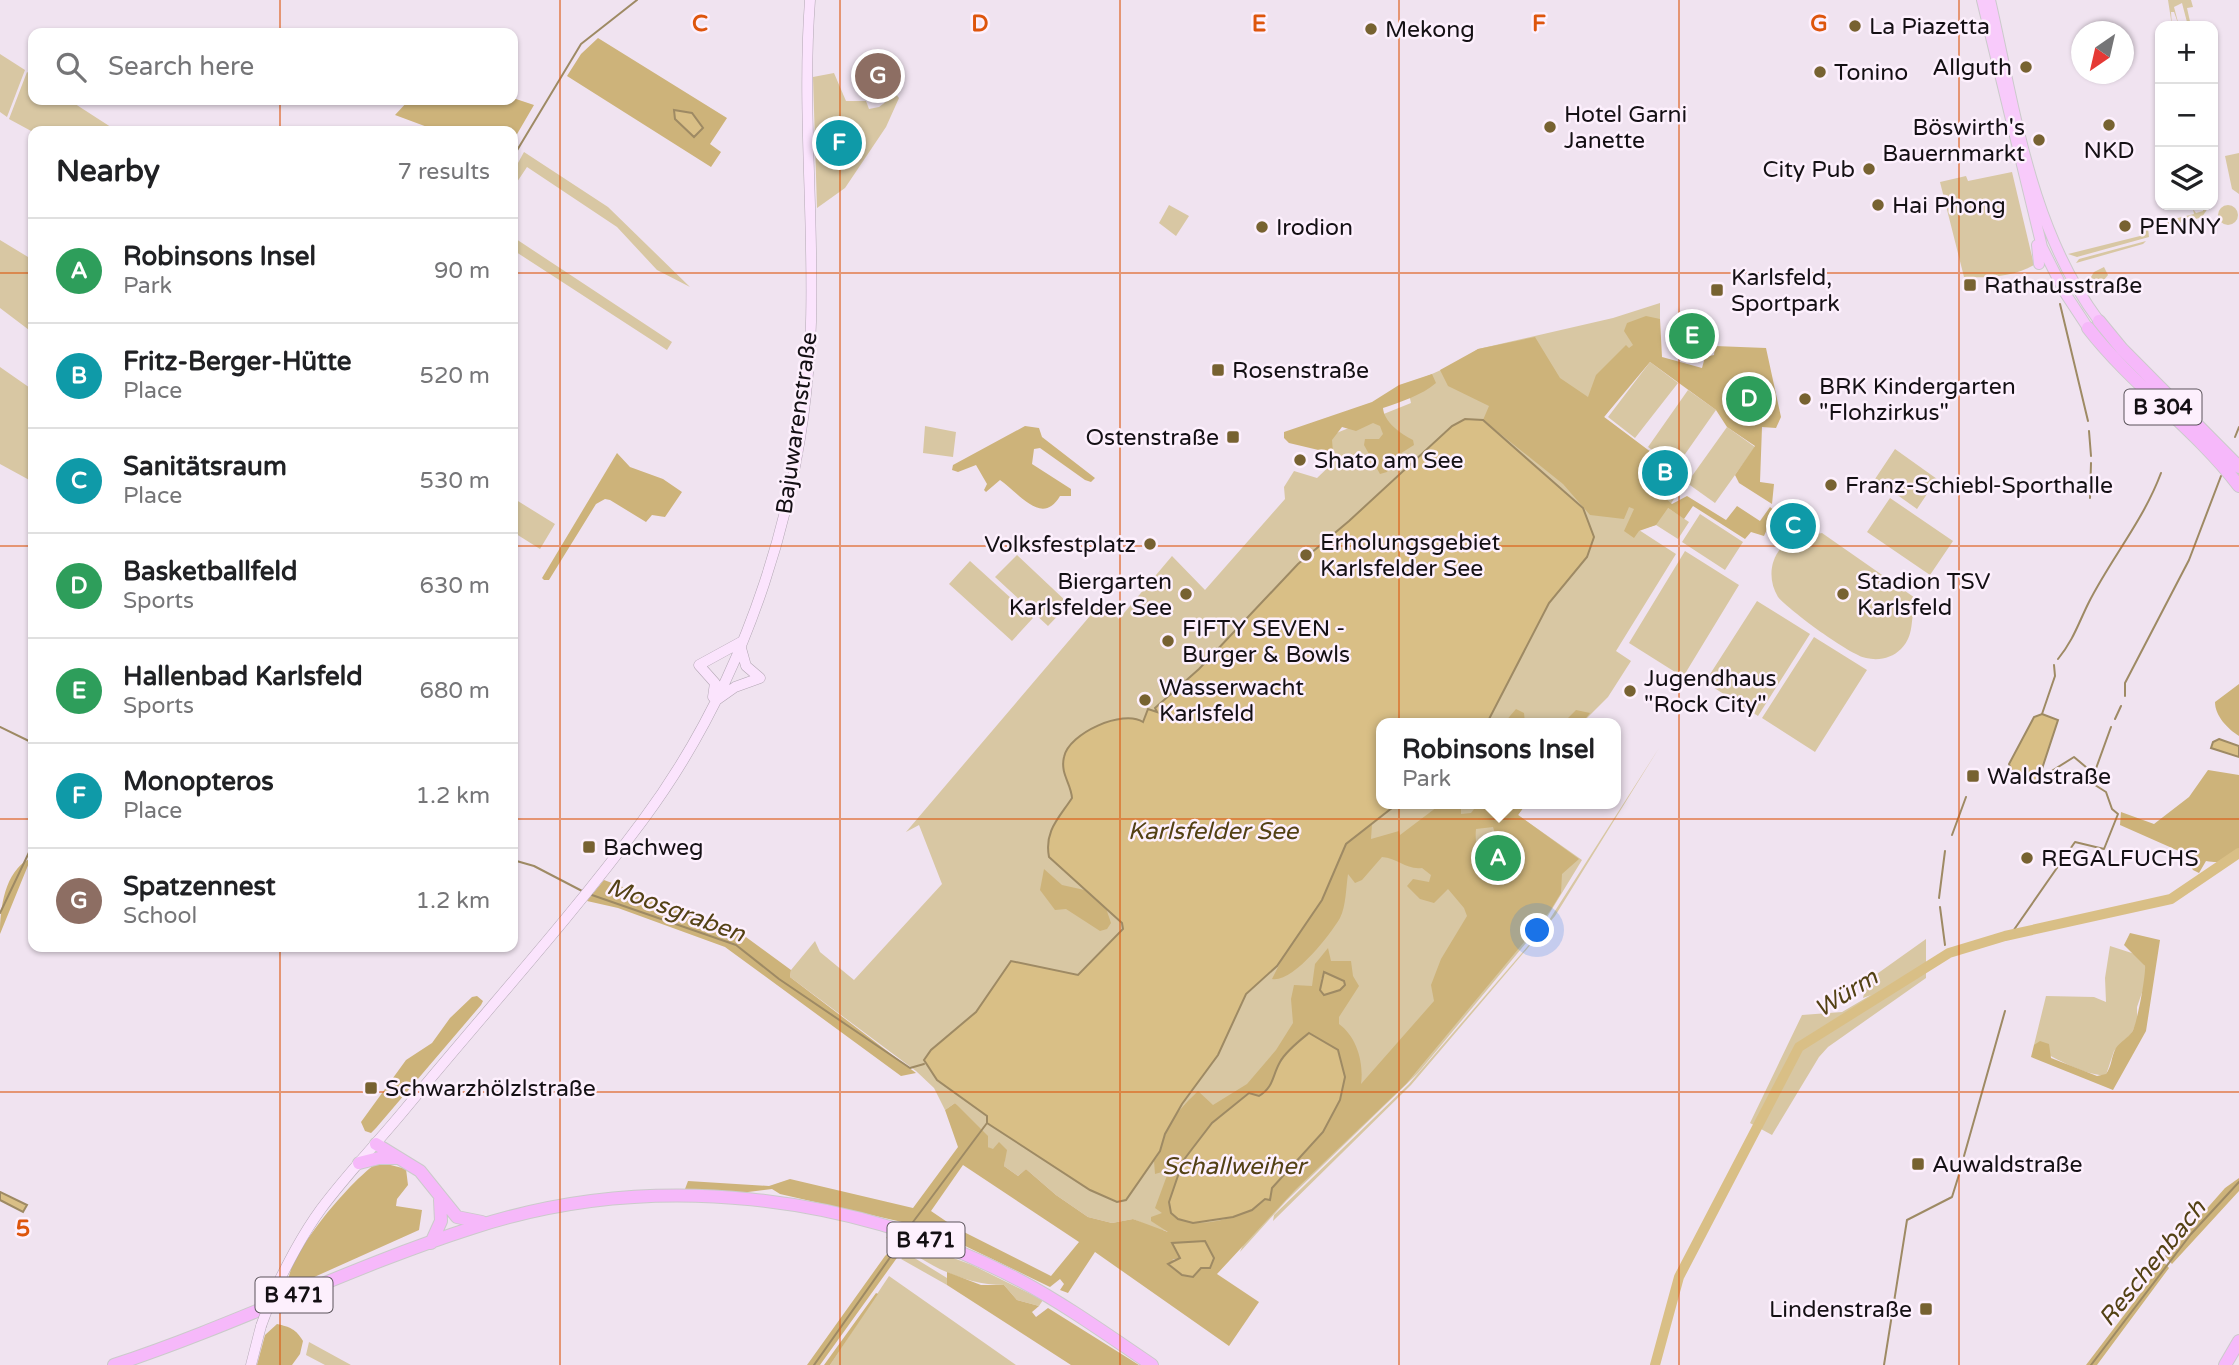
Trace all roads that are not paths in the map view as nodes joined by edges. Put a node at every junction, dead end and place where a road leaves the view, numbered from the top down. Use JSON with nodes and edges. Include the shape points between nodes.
{"nodes":[{"id":1,"x":810,"y":0,"type":"edge"},
{"id":2,"x":1982,"y":0,"type":"edge"},
{"id":3,"x":1990,"y":0,"type":"edge"},
{"id":4,"x":1995,"y":40,"type":"junction"},
{"id":5,"x":2023,"y":161,"type":"junction"},
{"id":6,"x":2036,"y":228,"type":"junction"},
{"id":7,"x":2039,"y":264,"type":"dead end"},
{"id":8,"x":2094,"y":324,"type":"junction"},
{"id":9,"x":2239,"y":467,"type":"edge"},
{"id":10,"x":2239,"y":486,"type":"edge"},
{"id":11,"x":741,"y":642,"type":"junction"},
{"id":12,"x":711,"y":708,"type":"junction"},
{"id":13,"x":376,"y":1144,"type":"junction"},
{"id":14,"x":398,"y":1158,"type":"junction"},
{"id":15,"x":359,"y":1163,"type":"junction"},
{"id":16,"x":440,"y":1199,"type":"junction"},
{"id":17,"x":490,"y":1222,"type":"junction"},
{"id":18,"x":430,"y":1243,"type":"junction"},
{"id":19,"x":2239,"y":1341,"type":"edge"},
{"id":20,"x":159,"y":1350,"type":"junction"},
{"id":21,"x":114,"y":1365,"type":"edge"},
{"id":22,"x":149,"y":1365,"type":"edge"},
{"id":23,"x":251,"y":1365,"type":"edge"},
{"id":24,"x":1152,"y":1365,"type":"edge"},
{"id":25,"x":2225,"y":1365,"type":"edge"}],
"edges":[{"from":1,"to":11,"type":"main road","name":"Bajuwarenstraße","via":[[811,322],[807,380],[781,528]]},
{"from":2,"to":4,"type":"main road","number":"B 304"},
{"from":3,"to":4,"type":"main road","number":"B 304"},
{"from":4,"to":5,"type":"main road","number":"B 304"},
{"from":5,"to":6,"type":"main road","number":"B 304"},
{"from":5,"to":8,"type":"main road","number":"B 304"},
{"from":6,"to":7,"type":"main road"},
{"from":6,"to":8,"type":"main road","number":"B 304","via":[[2056,276]]},
{"from":8,"to":9,"type":"highway","number":"B 304"},
{"from":8,"to":10,"type":"highway","number":"B 304","via":[[2113,357],[2207,448]]},
{"from":11,"to":12,"type":"main road","name":"Bajuwarenstraße"},
{"from":11,"to":12,"type":"main road","via":[[699,665],[715,683]]},
{"from":11,"to":12,"type":"main road","via":[[746,666],[760,678],[735,687]]},
{"from":12,"to":13,"type":"main road","name":"Bajuwarenstraße","via":[[645,818]]},
{"from":13,"to":14,"type":"highway"},
{"from":13,"to":15,"type":"main road","name":"Bajuwarenstraße"},
{"from":14,"to":15,"type":"highway"},
{"from":14,"to":16,"type":"highway","via":[[419,1171]]},
{"from":15,"to":23,"type":"main road","name":"Bajuwarenstraße","bridge":true,"via":[[321,1210],[274,1292]]},
{"from":16,"to":17,"type":"highway","via":[[457,1217]]},
{"from":16,"to":18,"type":"highway","via":[[441,1221]]},
{"from":17,"to":18,"type":"highway","number":"B 471"},
{"from":17,"to":24,"type":"highway","number":"B 471","via":[[578,1203],[663,1196],[746,1199],[821,1209],[909,1233],[972,1258],[1049,1298]]},
{"from":18,"to":20,"type":"highway","number":"B 471"},
{"from":19,"to":25,"type":"highway"},
{"from":20,"to":21,"type":"highway","number":"B 471"},
{"from":20,"to":22,"type":"highway"}]}
